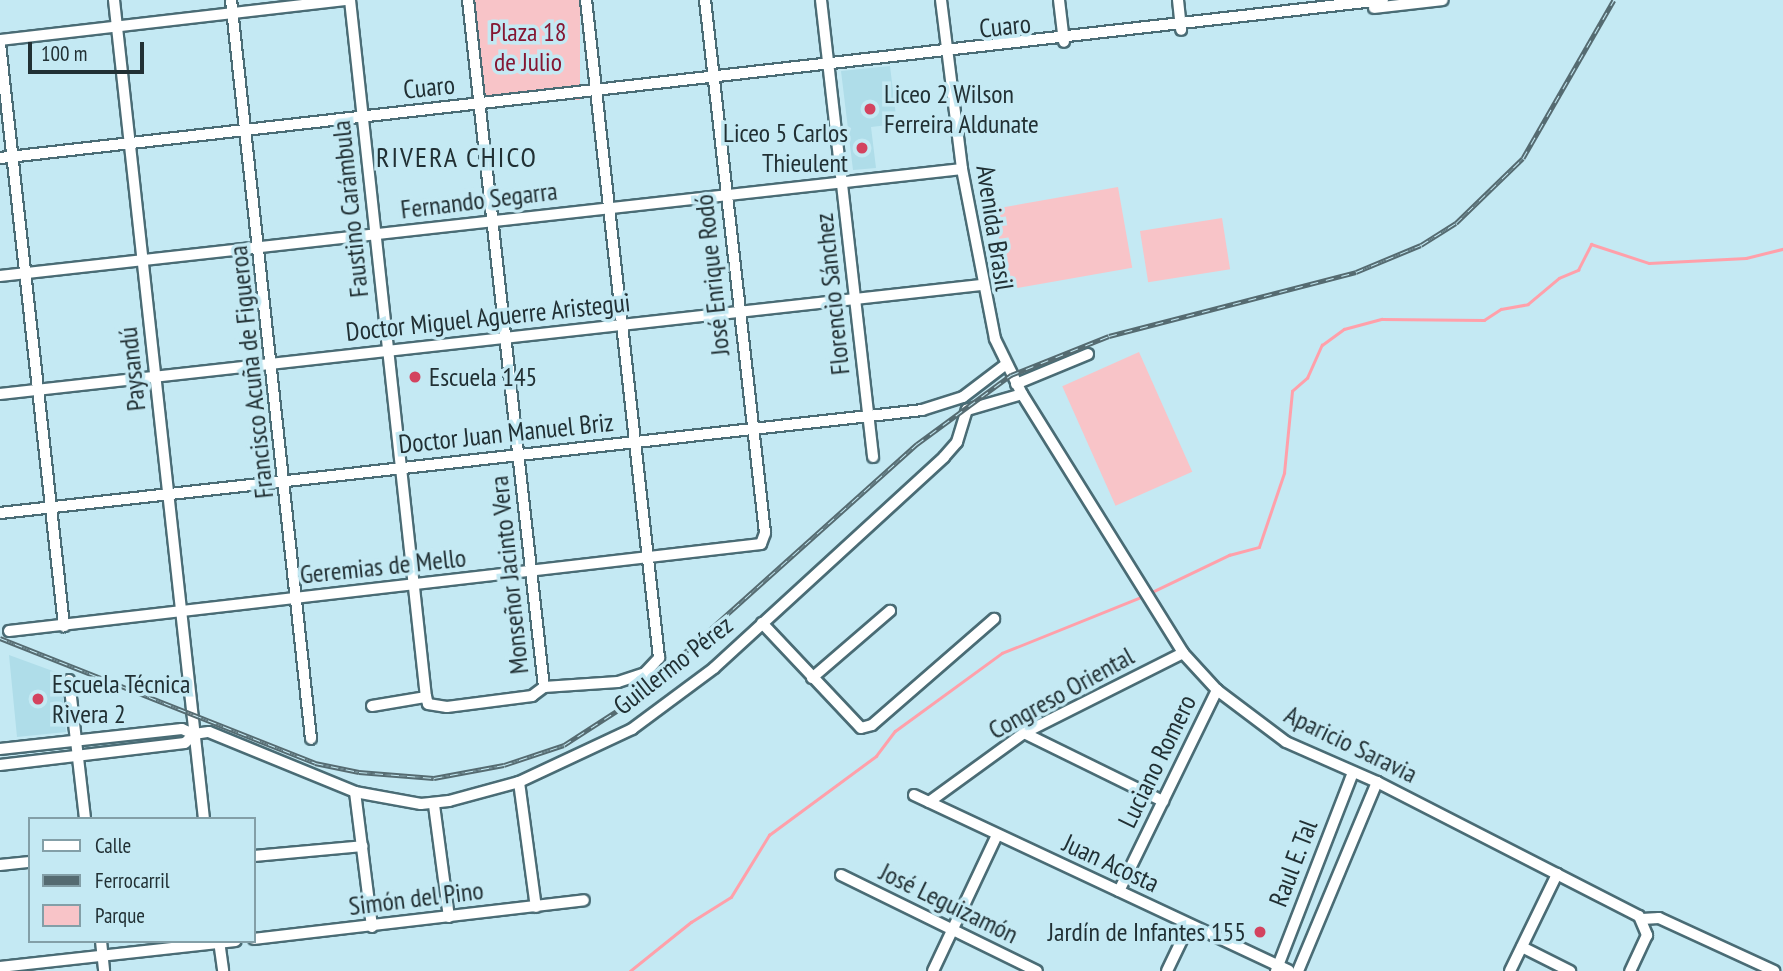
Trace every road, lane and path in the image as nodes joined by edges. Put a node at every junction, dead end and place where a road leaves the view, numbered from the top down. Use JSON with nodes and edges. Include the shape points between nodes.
{"nodes":[{"id":1,"x":114,"y":0,"type":"edge"},
{"id":2,"x":231,"y":0,"type":"edge"},
{"id":3,"x":348,"y":0,"type":"edge"},
{"id":4,"x":468,"y":0,"type":"edge"},
{"id":5,"x":586,"y":0,"type":"edge"},
{"id":6,"x":705,"y":0,"type":"edge"},
{"id":7,"x":821,"y":0,"type":"edge"},
{"id":8,"x":941,"y":0,"type":"edge"},
{"id":9,"x":1059,"y":0,"type":"edge"},
{"id":10,"x":1178,"y":0,"type":"edge"},
{"id":11,"x":1383,"y":0,"type":"edge"},
{"id":12,"x":1443,"y":0,"type":"edge"},
{"id":13,"x":1415,"y":2,"type":"edge"},
{"id":14,"x":1297,"y":9,"type":"edge"},
{"id":15,"x":232,"y":13,"type":"junction"},
{"id":16,"x":117,"y":25,"type":"junction"},
{"id":17,"x":1181,"y":27,"type":"junction"},
{"id":18,"x":1064,"y":40,"type":"junction"},
{"id":19,"x":0,"y":42,"type":"edge"},
{"id":20,"x":947,"y":51,"type":"junction"},
{"id":21,"x":828,"y":64,"type":"junction"},
{"id":22,"x":713,"y":77,"type":"junction"},
{"id":23,"x":596,"y":91,"type":"junction"},
{"id":24,"x":481,"y":104,"type":"junction"},
{"id":25,"x":362,"y":117,"type":"junction"},
{"id":26,"x":246,"y":130,"type":"junction"},
{"id":27,"x":130,"y":142,"type":"junction"},
{"id":28,"x":12,"y":157,"type":"junction"},
{"id":29,"x":0,"y":158,"type":"edge"},
{"id":30,"x":962,"y":169,"type":"junction"},
{"id":31,"x":843,"y":181,"type":"junction"},
{"id":32,"x":726,"y":195,"type":"junction"},
{"id":33,"x":609,"y":207,"type":"junction"},
{"id":34,"x":493,"y":221,"type":"junction"},
{"id":35,"x":376,"y":234,"type":"junction"},
{"id":36,"x":261,"y":248,"type":"junction"},
{"id":37,"x":144,"y":262,"type":"junction"},
{"id":38,"x":25,"y":274,"type":"junction"},
{"id":39,"x":0,"y":276,"type":"edge"},
{"id":40,"x":981,"y":285,"type":"junction"},
{"id":41,"x":856,"y":299,"type":"junction"},
{"id":42,"x":739,"y":311,"type":"junction"},
{"id":43,"x":623,"y":324,"type":"junction"},
{"id":44,"x":505,"y":338,"type":"junction"},
{"id":45,"x":388,"y":351,"type":"junction"},
{"id":46,"x":1088,"y":354,"type":"dead end"},
{"id":47,"x":272,"y":364,"type":"junction"},
{"id":48,"x":1005,"y":365,"type":"junction"},
{"id":49,"x":156,"y":377,"type":"junction"},
{"id":50,"x":1016,"y":384,"type":"junction"},
{"id":51,"x":39,"y":390,"type":"junction"},
{"id":52,"x":0,"y":394,"type":"edge"},
{"id":53,"x":868,"y":415,"type":"junction"},
{"id":54,"x":752,"y":427,"type":"junction"},
{"id":55,"x":636,"y":441,"type":"junction"},
{"id":56,"x":519,"y":454,"type":"junction"},
{"id":57,"x":873,"y":457,"type":"dead end"},
{"id":58,"x":401,"y":467,"type":"junction"},
{"id":59,"x":285,"y":481,"type":"junction"},
{"id":60,"x":169,"y":494,"type":"junction"},
{"id":61,"x":51,"y":509,"type":"junction"},
{"id":62,"x":0,"y":513,"type":"edge"},
{"id":63,"x":761,"y":544,"type":"joint"},
{"id":64,"x":649,"y":559,"type":"junction"},
{"id":65,"x":531,"y":572,"type":"junction"},
{"id":66,"x":416,"y":586,"type":"junction"},
{"id":67,"x":298,"y":598,"type":"junction"},
{"id":68,"x":181,"y":611,"type":"junction"},
{"id":69,"x":890,"y":611,"type":"dead end"},
{"id":70,"x":994,"y":619,"type":"dead end"},
{"id":71,"x":762,"y":623,"type":"junction"},
{"id":72,"x":65,"y":626,"type":"junction"},
{"id":73,"x":9,"y":631,"type":"dead end"},
{"id":74,"x":1183,"y":653,"type":"junction"},
{"id":75,"x":812,"y":678,"type":"junction"},
{"id":76,"x":69,"y":680,"type":"dead end"},
{"id":77,"x":544,"y":687,"type":"junction"},
{"id":78,"x":1217,"y":690,"type":"junction"},
{"id":79,"x":427,"y":701,"type":"junction"},
{"id":80,"x":372,"y":706,"type":"dead end"},
{"id":81,"x":1024,"y":733,"type":"junction"},
{"id":82,"x":194,"y":734,"type":"junction"},
{"id":83,"x":311,"y":739,"type":"dead end"},
{"id":84,"x":76,"y":741,"type":"junction"},
{"id":85,"x":0,"y":750,"type":"edge"},
{"id":86,"x":78,"y":756,"type":"junction"},
{"id":87,"x":0,"y":765,"type":"edge"},
{"id":88,"x":1353,"y":772,"type":"junction"},
{"id":89,"x":519,"y":782,"type":"junction"},
{"id":90,"x":1377,"y":782,"type":"junction"},
{"id":91,"x":355,"y":792,"type":"junction"},
{"id":92,"x":914,"y":795,"type":"dead end"},
{"id":93,"x":1163,"y":801,"type":"junction"},
{"id":94,"x":929,"y":802,"type":"junction"},
{"id":95,"x":434,"y":804,"type":"junction"},
{"id":96,"x":85,"y":817,"type":"edge"},
{"id":97,"x":204,"y":817,"type":"edge"},
{"id":98,"x":997,"y":835,"type":"junction"},
{"id":99,"x":363,"y":846,"type":"junction"},
{"id":100,"x":256,"y":856,"type":"edge"},
{"id":101,"x":28,"y":862,"type":"edge"},
{"id":102,"x":0,"y":865,"type":"edge"},
{"id":103,"x":1557,"y":874,"type":"junction"},
{"id":104,"x":841,"y":875,"type":"dead end"},
{"id":105,"x":1119,"y":891,"type":"junction"},
{"id":106,"x":584,"y":900,"type":"dead end"},
{"id":107,"x":536,"y":907,"type":"junction"},
{"id":108,"x":449,"y":917,"type":"junction"},
{"id":109,"x":1643,"y":919,"type":"junction"},
{"id":110,"x":1189,"y":925,"type":"junction"},
{"id":111,"x":372,"y":927,"type":"junction"},
{"id":112,"x":952,"y":930,"type":"junction"},
{"id":113,"x":256,"y":939,"type":"edge"},
{"id":114,"x":101,"y":943,"type":"edge"},
{"id":115,"x":210,"y":943,"type":"edge"},
{"id":116,"x":219,"y":943,"type":"edge"},
{"id":117,"x":1522,"y":947,"type":"junction"},
{"id":118,"x":103,"y":955,"type":"junction"},
{"id":119,"x":1749,"y":966,"type":"edge"},
{"id":120,"x":0,"y":967,"type":"edge"},
{"id":121,"x":1277,"y":968,"type":"edge"},
{"id":122,"x":104,"y":971,"type":"edge"},
{"id":123,"x":223,"y":971,"type":"edge"},
{"id":124,"x":933,"y":971,"type":"edge"},
{"id":125,"x":1037,"y":971,"type":"edge"},
{"id":126,"x":1167,"y":971,"type":"edge"},
{"id":127,"x":1289,"y":971,"type":"edge"},
{"id":128,"x":1298,"y":971,"type":"edge"},
{"id":129,"x":1510,"y":971,"type":"edge"},
{"id":130,"x":1570,"y":971,"type":"edge"},
{"id":131,"x":1630,"y":971,"type":"edge"},
{"id":132,"x":1774,"y":971,"type":"edge"}],
"edges":[{"from":1,"to":16,"type":"street","name":"Paysandú"},
{"from":2,"to":15,"type":"street","name":"Francisco Acuña de Figueroa"},
{"from":3,"to":15,"type":"street"},
{"from":3,"to":25,"type":"street","name":"Faustino Carámbula"},
{"from":4,"to":24,"type":"street","name":"Monseñor Jacinto Vera"},
{"from":5,"to":23,"type":"street"},
{"from":6,"to":22,"type":"street","name":"José Enrique Rodó"},
{"from":7,"to":21,"type":"street","name":"Florencio Sánchez"},
{"from":8,"to":20,"type":"street","name":"Avenida Brasil"},
{"from":9,"to":18,"type":"street"},
{"from":10,"to":17,"type":"street"},
{"from":11,"to":14,"type":"street","name":"Cuaro"},
{"from":12,"to":13,"type":"street","name":"Cuaro"},
{"from":13,"to":14,"type":"street","name":"Cuaro"},
{"from":14,"to":17,"type":"street","name":"Cuaro"},
{"from":15,"to":16,"type":"street"},
{"from":15,"to":26,"type":"street","name":"Francisco Acuña de Figueroa"},
{"from":16,"to":19,"type":"street"},
{"from":16,"to":27,"type":"street","name":"Paysandú"},
{"from":17,"to":18,"type":"street","name":"Cuaro"},
{"from":18,"to":20,"type":"street","name":"Cuaro"},
{"from":19,"to":28,"type":"street"},
{"from":20,"to":21,"type":"street","name":"Cuaro"},
{"from":20,"to":30,"type":"street","name":"Avenida Brasil"},
{"from":21,"to":22,"type":"street","name":"Cuaro"},
{"from":21,"to":31,"type":"street","name":"Florencio Sánchez"},
{"from":22,"to":23,"type":"street","name":"Cuaro"},
{"from":22,"to":32,"type":"street","name":"José Enrique Rodó"},
{"from":23,"to":24,"type":"street","name":"Cuaro"},
{"from":23,"to":33,"type":"street"},
{"from":24,"to":25,"type":"street","name":"Cuaro"},
{"from":24,"to":34,"type":"street","name":"Monseñor Jacinto Vera"},
{"from":25,"to":26,"type":"street","name":"Cuaro"},
{"from":25,"to":35,"type":"street","name":"Faustino Carámbula"},
{"from":26,"to":27,"type":"street","name":"Cuaro"},
{"from":26,"to":36,"type":"street","name":"Francisco Acuña de Figueroa"},
{"from":27,"to":28,"type":"street","name":"Cuaro"},
{"from":27,"to":37,"type":"street","name":"Paysandú"},
{"from":28,"to":29,"type":"street","name":"Cuaro"},
{"from":28,"to":38,"type":"street"},
{"from":30,"to":31,"type":"street","name":"Fernando Segarra"},
{"from":30,"to":40,"type":"street","name":"Avenida Brasil"},
{"from":31,"to":32,"type":"street","name":"Fernando Segarra"},
{"from":31,"to":41,"type":"street","name":"Florencio Sánchez"},
{"from":32,"to":33,"type":"street","name":"Fernando Segarra"},
{"from":32,"to":42,"type":"street","name":"José Enrique Rodó"},
{"from":33,"to":34,"type":"street","name":"Fernando Segarra"},
{"from":33,"to":43,"type":"street"},
{"from":34,"to":35,"type":"street","name":"Fernando Segarra"},
{"from":34,"to":44,"type":"street","name":"Monseñor Jacinto Vera"},
{"from":35,"to":36,"type":"street","name":"Fernando Segarra"},
{"from":35,"to":45,"type":"street","name":"Faustino Carámbula"},
{"from":36,"to":37,"type":"street","name":"Fernando Segarra"},
{"from":36,"to":47,"type":"street","name":"Francisco Acuña de Figueroa"},
{"from":37,"to":38,"type":"street","name":"Fernando Segarra"},
{"from":37,"to":49,"type":"street","name":"Paysandú"},
{"from":38,"to":39,"type":"street","name":"Fernando Segarra"},
{"from":38,"to":51,"type":"street"},
{"from":40,"to":41,"type":"street","name":"Doctor Miguel Aguerre Aristegui"},
{"from":40,"to":48,"type":"street","name":"Avenida Brasil"},
{"from":41,"to":42,"type":"street","name":"Doctor Miguel Aguerre Aristegui"},
{"from":41,"to":53,"type":"street","name":"Florencio Sánchez"},
{"from":42,"to":43,"type":"street","name":"Doctor Miguel Aguerre Aristegui"},
{"from":42,"to":54,"type":"street","name":"José Enrique Rodó"},
{"from":43,"to":44,"type":"street","name":"Doctor Miguel Aguerre Aristegui"},
{"from":43,"to":55,"type":"street"},
{"from":44,"to":45,"type":"street","name":"Doctor Miguel Aguerre Aristegui"},
{"from":44,"to":56,"type":"street","name":"Monseñor Jacinto Vera"},
{"from":45,"to":47,"type":"street","name":"Doctor Miguel Aguerre Aristegui"},
{"from":45,"to":58,"type":"street","name":"Faustino Carámbula"},
{"from":46,"to":50,"type":"street","name":"Guillermo Pérez"},
{"from":47,"to":49,"type":"street","name":"Doctor Miguel Aguerre Aristegui"},
{"from":47,"to":59,"type":"street","name":"Francisco Acuña de Figueroa"},
{"from":48,"to":50,"type":"street","name":"Avenida Brasil"},
{"from":48,"to":53,"type":"street","name":"Doctor Juan Manuel Briz","via":[[942,406]]},
{"from":49,"to":51,"type":"street","name":"Doctor Miguel Aguerre Aristegui"},
{"from":49,"to":60,"type":"street","name":"Paysandú"},
{"from":50,"to":71,"type":"street","name":"Guillermo Pérez","via":[[967,410],[957,442],[944,457]]},
{"from":50,"to":74,"type":"street","name":"Aparicio Saravia"},
{"from":51,"to":52,"type":"street","name":"Doctor Miguel Aguerre Aristegui"},
{"from":51,"to":61,"type":"street"},
{"from":53,"to":54,"type":"street","name":"Doctor Juan Manuel Briz"},
{"from":53,"to":57,"type":"street","name":"Florencio Sánchez"},
{"from":54,"to":55,"type":"street","name":"Doctor Juan Manuel Briz"},
{"from":54,"to":63,"type":"street","name":"José Enrique Rodó","via":[[765,533]]},
{"from":55,"to":56,"type":"street","name":"Doctor Juan Manuel Briz"},
{"from":55,"to":64,"type":"street"},
{"from":56,"to":58,"type":"street","name":"Doctor Juan Manuel Briz"},
{"from":56,"to":65,"type":"street","name":"Monseñor Jacinto Vera"},
{"from":58,"to":59,"type":"street","name":"Doctor Juan Manuel Briz"},
{"from":58,"to":66,"type":"street","name":"Faustino Carámbula"},
{"from":59,"to":60,"type":"street","name":"Doctor Juan Manuel Briz"},
{"from":59,"to":67,"type":"street","name":"Francisco Acuña de Figueroa"},
{"from":60,"to":61,"type":"street","name":"Doctor Juan Manuel Briz"},
{"from":60,"to":68,"type":"street","name":"Paysandú"},
{"from":61,"to":62,"type":"street","name":"Doctor Juan Manuel Briz"},
{"from":61,"to":72,"type":"street"},
{"from":63,"to":64,"type":"street","name":"Geremias de Mello"},
{"from":64,"to":65,"type":"street","name":"Geremias de Mello"},
{"from":64,"to":77,"type":"street","via":[[660,651],[656,663],[632,678]]},
{"from":65,"to":66,"type":"street","name":"Geremias de Mello"},
{"from":65,"to":77,"type":"street","name":"Monseñor Jacinto Vera"},
{"from":66,"to":67,"type":"street","name":"Geremias de Mello"},
{"from":66,"to":79,"type":"street","name":"Faustino Carámbula"},
{"from":67,"to":68,"type":"street","name":"Geremias de Mello"},
{"from":67,"to":83,"type":"street","name":"Francisco Acuña de Figueroa"},
{"from":68,"to":72,"type":"street","name":"Geremias de Mello"},
{"from":68,"to":82,"type":"street","name":"Paysandú"},
{"from":69,"to":75,"type":"street"},
{"from":70,"to":75,"type":"street","via":[[872,725],[862,728],[852,723]]},
{"from":71,"to":75,"type":"street"},
{"from":71,"to":89,"type":"street","name":"Guillermo Pérez","via":[[714,668],[632,729]]},
{"from":72,"to":73,"type":"street","name":"Geremias de Mello"},
{"from":74,"to":78,"type":"street","name":"Aparicio Saravia"},
{"from":74,"to":81,"type":"street","name":"Congreso Oriental"},
{"from":76,"to":84,"type":"street"},
{"from":77,"to":79,"type":"street","via":[[532,696],[447,707]]},
{"from":78,"to":88,"type":"street","name":"Aparicio Saravia","via":[[1286,742]]},
{"from":78,"to":93,"type":"street","name":"Luciano Romero"},
{"from":79,"to":80,"type":"street"},
{"from":81,"to":93,"type":"street"},
{"from":81,"to":94,"type":"street","name":"Congreso Oriental"},
{"from":82,"to":84,"type":"street","name":"Guillermo Pérez","via":[[183,729]]},
{"from":82,"to":86,"type":"street","via":[[185,743]]},
{"from":82,"to":91,"type":"street","name":"Guillermo Pérez","via":[[209,732]]},
{"from":82,"to":97,"type":"street","name":"Paysandú"},
{"from":84,"to":85,"type":"street","name":"Guillermo Pérez"},
{"from":84,"to":86,"type":"street"},
{"from":86,"to":87,"type":"street"},
{"from":86,"to":96,"type":"street"},
{"from":88,"to":90,"type":"street","name":"Aparicio Saravia"},
{"from":88,"to":121,"type":"street","name":"Raul E. Tal"},
{"from":89,"to":95,"type":"street","name":"Guillermo Pérez"},
{"from":89,"to":107,"type":"street"},
{"from":90,"to":103,"type":"street","name":"Aparicio Saravia"},
{"from":90,"to":128,"type":"street","name":"Raul E. Tal"},
{"from":91,"to":95,"type":"street","name":"Guillermo Pérez"},
{"from":91,"to":99,"type":"street"},
{"from":92,"to":94,"type":"street","name":"Juan Acosta"},
{"from":93,"to":105,"type":"street","name":"Luciano Romero"},
{"from":94,"to":98,"type":"street","name":"Juan Acosta"},
{"from":95,"to":108,"type":"street"},
{"from":98,"to":105,"type":"street","name":"Juan Acosta"},
{"from":98,"to":112,"type":"street"},
{"from":99,"to":100,"type":"street"},
{"from":99,"to":111,"type":"street"},
{"from":101,"to":102,"type":"street"},
{"from":103,"to":109,"type":"street","name":"Aparicio Saravia"},
{"from":103,"to":117,"type":"street"},
{"from":104,"to":112,"type":"street","name":"José Leguizamón"},
{"from":105,"to":110,"type":"street","name":"Juan Acosta"},
{"from":106,"to":107,"type":"street","name":"Simón del Pino"},
{"from":107,"to":108,"type":"street","name":"Simón del Pino"},
{"from":108,"to":111,"type":"street","name":"Simón del Pino"},
{"from":109,"to":119,"type":"street","name":"Aparicio Saravia","via":[[1659,918]]},
{"from":109,"to":131,"type":"street","via":[[1647,935]]},
{"from":110,"to":121,"type":"street","name":"Juan Acosta"},
{"from":110,"to":126,"type":"street"},
{"from":111,"to":113,"type":"street","name":"Simón del Pino"},
{"from":112,"to":124,"type":"street"},
{"from":112,"to":125,"type":"street","name":"José Leguizamón"},
{"from":114,"to":118,"type":"street"},
{"from":115,"to":118,"type":"street"},
{"from":116,"to":123,"type":"street"},
{"from":117,"to":129,"type":"street"},
{"from":117,"to":130,"type":"street"},
{"from":118,"to":120,"type":"street"},
{"from":118,"to":122,"type":"street"},
{"from":119,"to":132,"type":"street","name":"Aparicio Saravia"},
{"from":121,"to":127,"type":"street","name":"Juan Acosta"}]}
